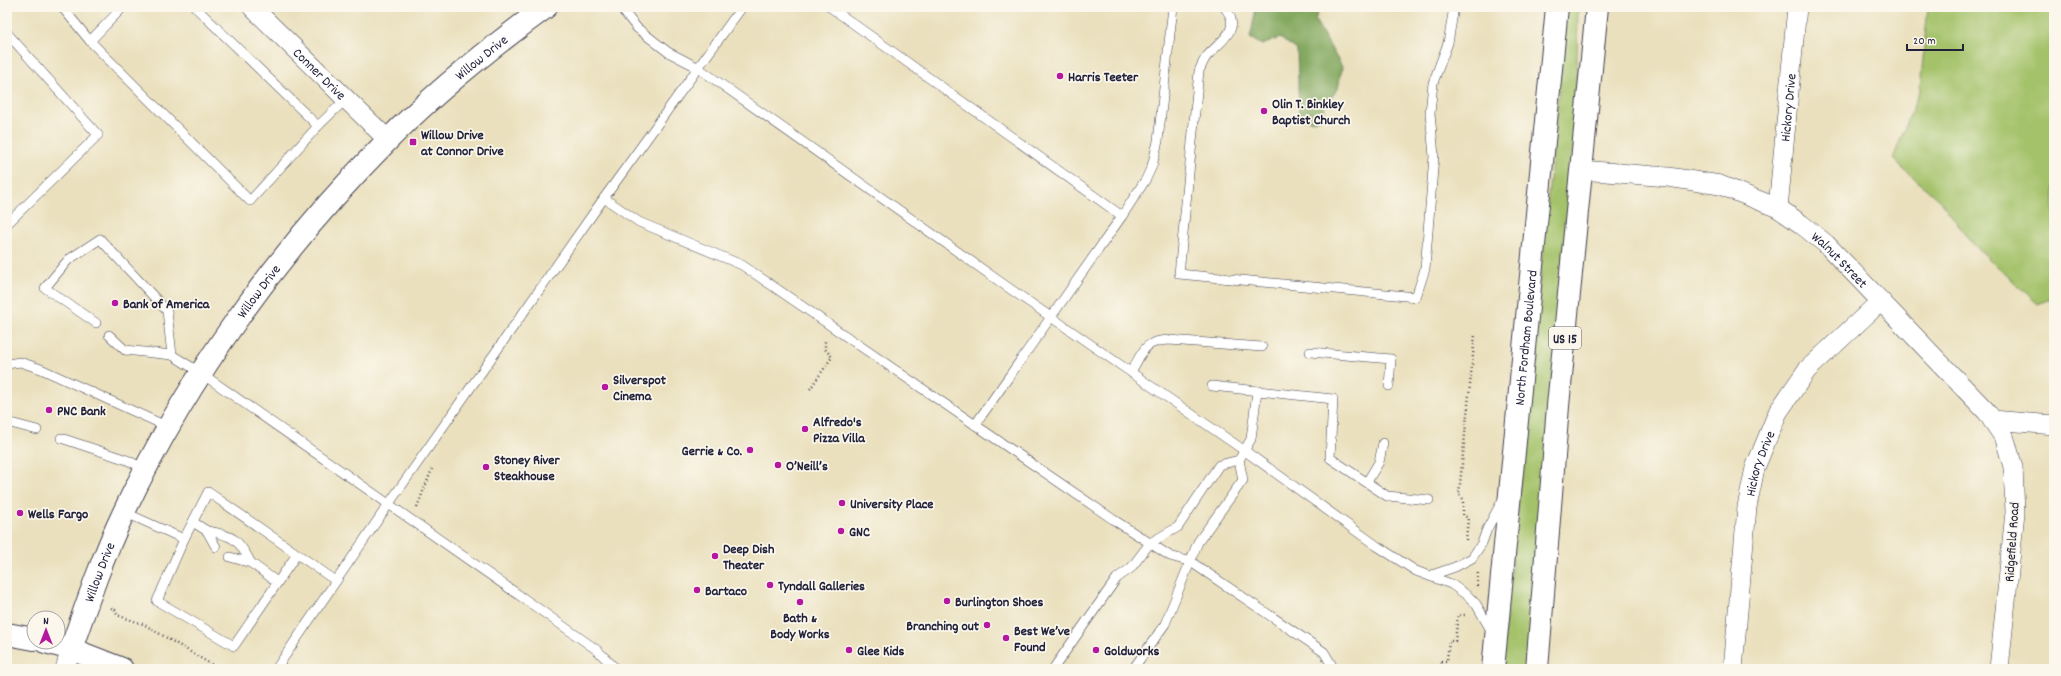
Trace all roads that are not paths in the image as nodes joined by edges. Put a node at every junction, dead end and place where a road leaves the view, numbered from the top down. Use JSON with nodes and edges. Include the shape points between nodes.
{"nodes":[{"id":1,"x":62,"y":7,"type":"edge"},
{"id":2,"x":123,"y":7,"type":"edge"},
{"id":3,"x":195,"y":7,"type":"edge"},
{"id":4,"x":252,"y":7,"type":"edge"},
{"id":5,"x":546,"y":7,"type":"edge"},
{"id":6,"x":620,"y":7,"type":"edge"},
{"id":7,"x":742,"y":7,"type":"edge"},
{"id":8,"x":830,"y":7,"type":"edge"},
{"id":9,"x":1173,"y":7,"type":"edge"},
{"id":10,"x":1224,"y":7,"type":"edge"},
{"id":11,"x":1454,"y":7,"type":"edge"},
{"id":12,"x":1557,"y":7,"type":"edge"},
{"id":13,"x":1597,"y":7,"type":"edge"},
{"id":14,"x":1797,"y":7,"type":"edge"},
{"id":15,"x":7,"y":33,"type":"edge"},
{"id":16,"x":90,"y":41,"type":"junction"},
{"id":17,"x":697,"y":67,"type":"junction"},
{"id":18,"x":346,"y":99,"type":"junction"},
{"id":19,"x":318,"y":126,"type":"junction"},
{"id":20,"x":388,"y":140,"type":"junction"},
{"id":21,"x":1581,"y":170,"type":"junction"},
{"id":22,"x":604,"y":198,"type":"junction"},
{"id":23,"x":1778,"y":208,"type":"junction"},
{"id":24,"x":1122,"y":216,"type":"junction"},
{"id":25,"x":7,"y":224,"type":"edge"},
{"id":26,"x":1881,"y":301,"type":"junction"},
{"id":27,"x":1051,"y":317,"type":"junction"},
{"id":28,"x":96,"y":323,"type":"dead end"},
{"id":29,"x":110,"y":335,"type":"dead end"},
{"id":30,"x":1262,"y":347,"type":"dead end"},
{"id":31,"x":1310,"y":352,"type":"dead end"},
{"id":32,"x":172,"y":355,"type":"junction"},
{"id":33,"x":7,"y":364,"type":"edge"},
{"id":34,"x":1131,"y":372,"type":"junction"},
{"id":35,"x":201,"y":373,"type":"junction"},
{"id":36,"x":1212,"y":386,"type":"dead end"},
{"id":37,"x":1389,"y":386,"type":"dead end"},
{"id":38,"x":1257,"y":391,"type":"junction"},
{"id":39,"x":1992,"y":420,"type":"junction"},
{"id":40,"x":9,"y":421,"type":"edge"},
{"id":41,"x":975,"y":425,"type":"junction"},
{"id":42,"x":2054,"y":425,"type":"edge"},
{"id":43,"x":168,"y":427,"type":"junction"},
{"id":44,"x":37,"y":430,"type":"dead end"},
{"id":45,"x":61,"y":438,"type":"dead end"},
{"id":46,"x":1383,"y":443,"type":"dead end"},
{"id":47,"x":1245,"y":452,"type":"junction"},
{"id":48,"x":1239,"y":460,"type":"junction"},
{"id":49,"x":145,"y":468,"type":"junction"},
{"id":50,"x":1366,"y":482,"type":"junction"},
{"id":51,"x":1509,"y":489,"type":"junction"},
{"id":52,"x":1429,"y":500,"type":"dead end"},
{"id":53,"x":388,"y":505,"type":"junction"},
{"id":54,"x":124,"y":512,"type":"junction"},
{"id":55,"x":193,"y":522,"type":"junction"},
{"id":56,"x":207,"y":531,"type":"junction"},
{"id":57,"x":184,"y":539,"type":"junction"},
{"id":58,"x":1150,"y":543,"type":"junction"},
{"id":59,"x":216,"y":547,"type":"dead end"},
{"id":60,"x":297,"y":554,"type":"junction"},
{"id":61,"x":230,"y":557,"type":"dead end"},
{"id":62,"x":1191,"y":562,"type":"junction"},
{"id":63,"x":251,"y":563,"type":"junction"},
{"id":64,"x":1432,"y":575,"type":"junction"},
{"id":65,"x":336,"y":581,"type":"junction"},
{"id":66,"x":277,"y":582,"type":"junction"},
{"id":67,"x":7,"y":634,"type":"edge"},
{"id":68,"x":26,"y":638,"type":"edge"},
{"id":69,"x":1496,"y":638,"type":"junction"},
{"id":70,"x":56,"y":650,"type":"edge"},
{"id":71,"x":68,"y":659,"type":"edge"},
{"id":72,"x":122,"y":669,"type":"edge"},
{"id":73,"x":276,"y":669,"type":"edge"},
{"id":74,"x":616,"y":669,"type":"edge"},
{"id":75,"x":1053,"y":669,"type":"edge"},
{"id":76,"x":1133,"y":669,"type":"edge"},
{"id":77,"x":1334,"y":669,"type":"edge"},
{"id":78,"x":1493,"y":669,"type":"edge"},
{"id":79,"x":1537,"y":669,"type":"edge"},
{"id":80,"x":1733,"y":669,"type":"edge"},
{"id":81,"x":1999,"y":669,"type":"edge"}],
"edges":[{"from":1,"to":16,"type":"lane"},
{"from":2,"to":16,"type":"lane"},
{"from":3,"to":19,"type":"lane"},
{"from":4,"to":18,"type":"street","name":"Conner Drive"},
{"from":5,"to":20,"type":"main road","name":"Willow Drive","via":[[497,42]]},
{"from":6,"to":17,"type":"lane","via":[[637,28],[668,52]]},
{"from":7,"to":17,"type":"lane"},
{"from":8,"to":24,"type":"lane"},
{"from":9,"to":24,"type":"lane","via":[[1155,154],[1146,179]]},
{"from":10,"to":11,"type":"lane","via":[[1232,23],[1230,31],[1226,39],[1207,55],[1199,71],[1179,274],[1416,297],[1425,269],[1434,156],[1430,113],[1433,83],[1448,43]]},
{"from":12,"to":51,"type":"main road","name":"North Fordham Boulevard"},
{"from":13,"to":21,"type":"main road","number":"US 15"},
{"from":14,"to":23,"type":"street","name":"Hickory Drive"},
{"from":15,"to":25,"type":"lane","via":[[98,135]]},
{"from":16,"to":19,"type":"lane","via":[[250,201]]},
{"from":17,"to":22,"type":"lane"},
{"from":17,"to":27,"type":"lane"},
{"from":18,"to":19,"type":"lane"},
{"from":18,"to":20,"type":"street","name":"Conner Drive"},
{"from":20,"to":35,"type":"main road","name":"Willow Drive","via":[[342,188],[298,240]]},
{"from":21,"to":23,"type":"street","name":"Walnut Street","via":[[1668,177],[1720,185]]},
{"from":21,"to":79,"type":"main road","number":"US 15","via":[[1558,406]]},
{"from":22,"to":41,"type":"lane","via":[[639,222],[742,265]]},
{"from":22,"to":53,"type":"lane"},
{"from":23,"to":26,"type":"street","name":"Walnut Street","via":[[1826,244]]},
{"from":24,"to":27,"type":"lane"},
{"from":26,"to":39,"type":"street","name":"Walnut Street"},
{"from":26,"to":80,"type":"street","name":"Hickory Drive","via":[[1807,370],[1778,412],[1755,468],[1747,507]]},
{"from":27,"to":34,"type":"lane"},
{"from":27,"to":41,"type":"lane"},
{"from":28,"to":32,"type":"lane","via":[[44,288],[68,260],[100,239],[167,311]]},
{"from":29,"to":32,"type":"lane","via":[[125,350]]},
{"from":30,"to":34,"type":"lane","via":[[1155,341],[1145,347]]},
{"from":31,"to":37,"type":"lane","via":[[1391,359]]},
{"from":32,"to":35,"type":"lane"},
{"from":33,"to":43,"type":"lane","via":[[20,362],[42,369]]},
{"from":34,"to":47,"type":"lane"},
{"from":35,"to":43,"type":"main road","name":"Willow Drive"},
{"from":35,"to":53,"type":"lane"},
{"from":36,"to":38,"type":"lane"},
{"from":38,"to":47,"type":"lane","via":[[1251,439]]},
{"from":38,"to":50,"type":"lane","via":[[1332,399],[1330,458]]},
{"from":39,"to":42,"type":"street"},
{"from":39,"to":81,"type":"street","name":"Ridgefield Road","via":[[2004,439],[2013,467],[2015,512]]},
{"from":40,"to":44,"type":"lane"},
{"from":41,"to":58,"type":"lane"},
{"from":43,"to":49,"type":"main road","name":"Willow Drive"},
{"from":45,"to":49,"type":"lane"},
{"from":46,"to":50,"type":"lane","via":[[1379,462]]},
{"from":47,"to":48,"type":"lane"},
{"from":47,"to":64,"type":"lane","via":[[1400,562],[1416,571]]},
{"from":48,"to":58,"type":"lane","via":[[1219,465],[1178,527]]},
{"from":48,"to":62,"type":"lane","via":[[1243,480],[1198,542]]},
{"from":49,"to":54,"type":"main road","name":"Willow Drive"},
{"from":50,"to":52,"type":"lane","via":[[1387,496]]},
{"from":51,"to":64,"type":"lane","via":[[1487,529],[1482,544],[1472,558]]},
{"from":51,"to":69,"type":"main road","name":"North Fordham Boulevard"},
{"from":53,"to":65,"type":"lane"},
{"from":53,"to":74,"type":"lane","via":[[597,650]]},
{"from":54,"to":57,"type":"lane"},
{"from":54,"to":71,"type":"main road","name":"Willow Drive"},
{"from":55,"to":56,"type":"lane"},
{"from":55,"to":57,"type":"lane"},
{"from":55,"to":60,"type":"lane","via":[[208,492]]},
{"from":56,"to":59,"type":"lane"},
{"from":56,"to":63,"type":"lane","via":[[225,534],[242,545]]},
{"from":57,"to":66,"type":"lane","via":[[157,601],[234,646]]},
{"from":58,"to":62,"type":"lane","via":[[1170,556]]},
{"from":58,"to":75,"type":"lane","via":[[1131,568],[1107,589]]},
{"from":60,"to":65,"type":"lane"},
{"from":60,"to":66,"type":"lane"},
{"from":61,"to":63,"type":"lane"},
{"from":62,"to":76,"type":"lane","via":[[1165,624]]},
{"from":62,"to":77,"type":"lane","via":[[1324,652]]},
{"from":63,"to":66,"type":"lane"},
{"from":64,"to":69,"type":"lane","via":[[1468,596],[1476,604]]},
{"from":65,"to":73,"type":"lane"},
{"from":67,"to":68,"type":"main road"},
{"from":69,"to":78,"type":"main road","name":"North Fordham Boulevard"},
{"from":70,"to":71,"type":"main road"},
{"from":71,"to":72,"type":"main road"}]}
